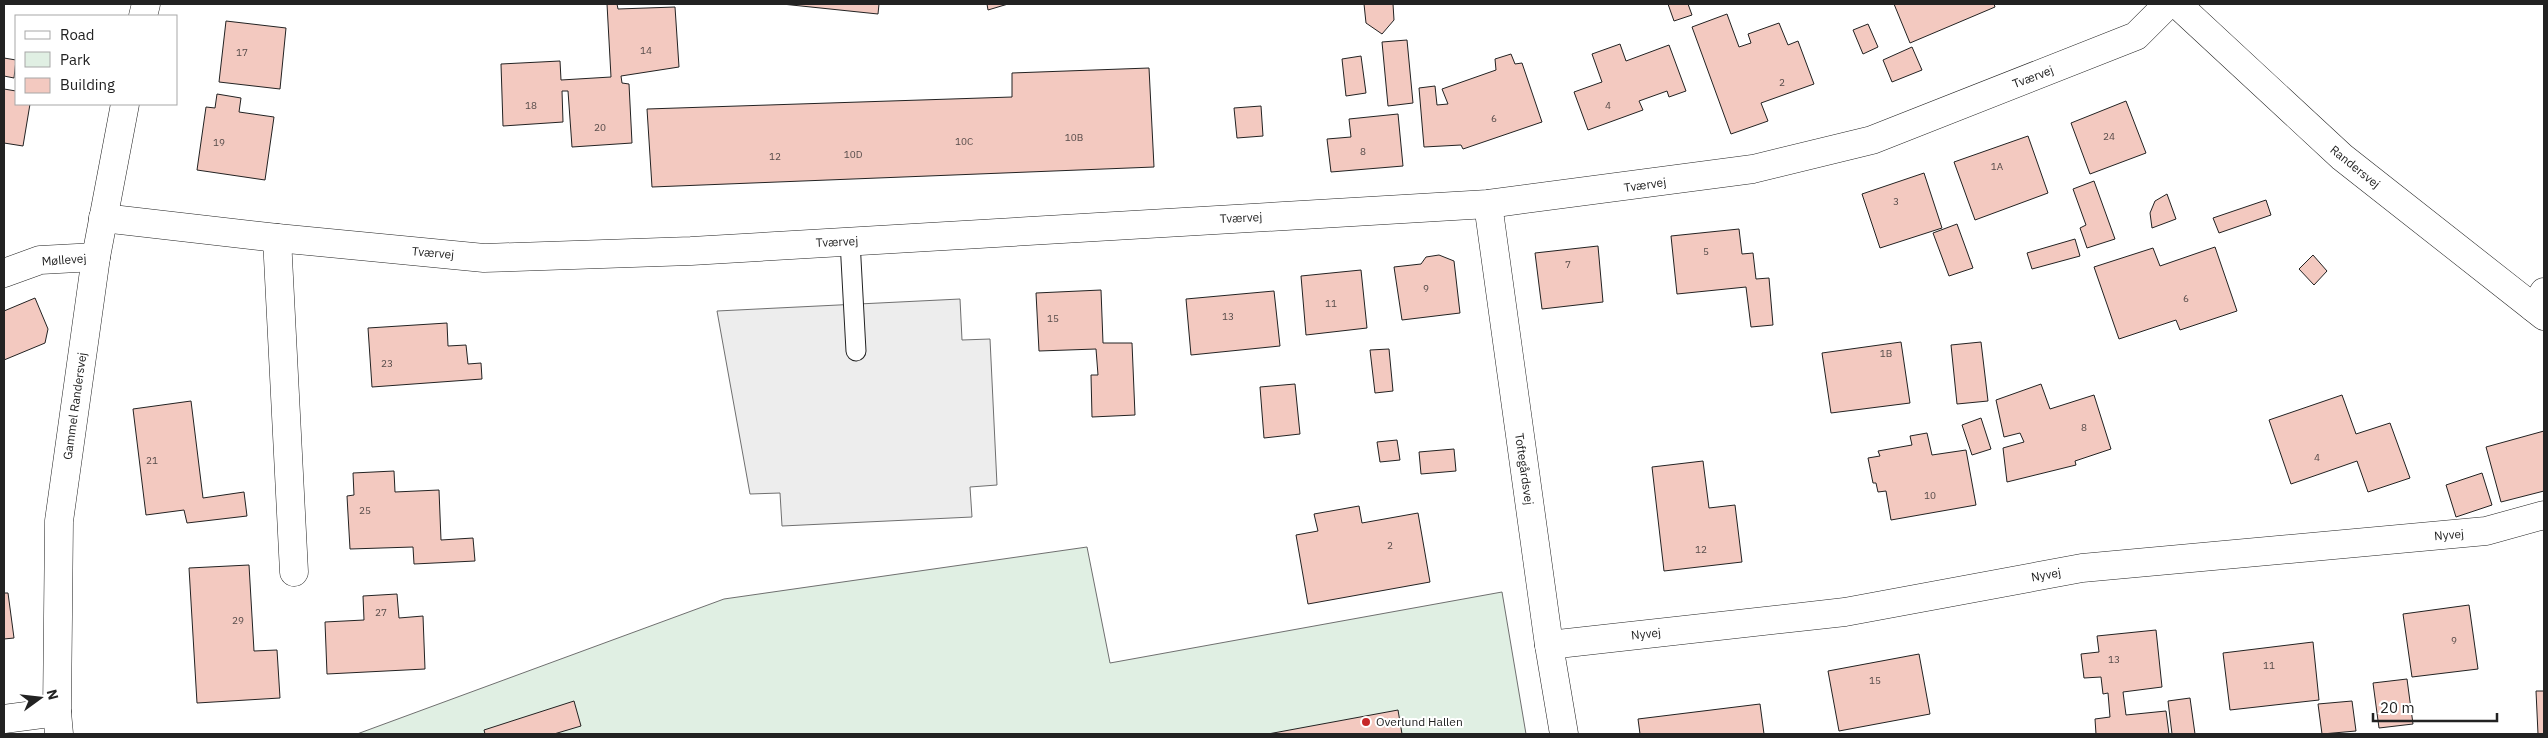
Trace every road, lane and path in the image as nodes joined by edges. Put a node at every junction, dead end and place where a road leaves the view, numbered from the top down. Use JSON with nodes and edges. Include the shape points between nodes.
{"nodes":[{"id":1,"x":2168,"y":4,"type":"edge"},
{"id":2,"x":2177,"y":4,"type":"edge"},
{"id":3,"x":125,"y":105,"type":"edge"},
{"id":4,"x":1488,"y":204,"type":"junction"},
{"id":5,"x":103,"y":218,"type":"junction"},
{"id":6,"x":277,"y":238,"type":"junction"},
{"id":7,"x":850,"y":241,"type":"junction"},
{"id":8,"x":96,"y":257,"type":"junction"},
{"id":9,"x":4,"y":273,"type":"edge"},
{"id":10,"x":2541,"y":305,"type":"edge"},
{"id":11,"x":856,"y":351,"type":"dead end"},
{"id":12,"x":2544,"y":515,"type":"edge"},
{"id":13,"x":294,"y":572,"type":"dead end"},
{"id":14,"x":1549,"y":645,"type":"junction"},
{"id":15,"x":4,"y":719,"type":"edge"},
{"id":16,"x":58,"y":723,"type":"edge"},
{"id":17,"x":1564,"y":734,"type":"edge"}],
"edges":[{"from":1,"to":4,"type":"street","name":"Tværvej","via":[[2136,36],[1872,140],[1753,169]]},
{"from":2,"to":10,"type":"street","name":"Randersvej","via":[[2342,157]]},
{"from":3,"to":5,"type":"street","name":"Gammel Randersvej"},
{"from":4,"to":7,"type":"street","name":"Tværvej"},
{"from":4,"to":14,"type":"street","name":"Toftegårdsvej"},
{"from":5,"to":6,"type":"street","name":"Tværvej"},
{"from":5,"to":8,"type":"street","name":"Gammel Randersvej"},
{"from":6,"to":7,"type":"street","name":"Tværvej","via":[[484,258],[691,251]]},
{"from":6,"to":13,"type":"street"},
{"from":7,"to":11,"type":"lane"},
{"from":8,"to":9,"type":"street","name":"Møllevej","via":[[40,260]]},
{"from":8,"to":16,"type":"street","name":"Gammel Randersvej","via":[[59,521]]},
{"from":12,"to":14,"type":"street","name":"Nyvej","via":[[2486,531],[2082,568],[1845,612]]},
{"from":14,"to":17,"type":"street","name":"Toftegårdsvej"},
{"from":15,"to":16,"type":"street","name":"Gammel Randersvej"}]}
